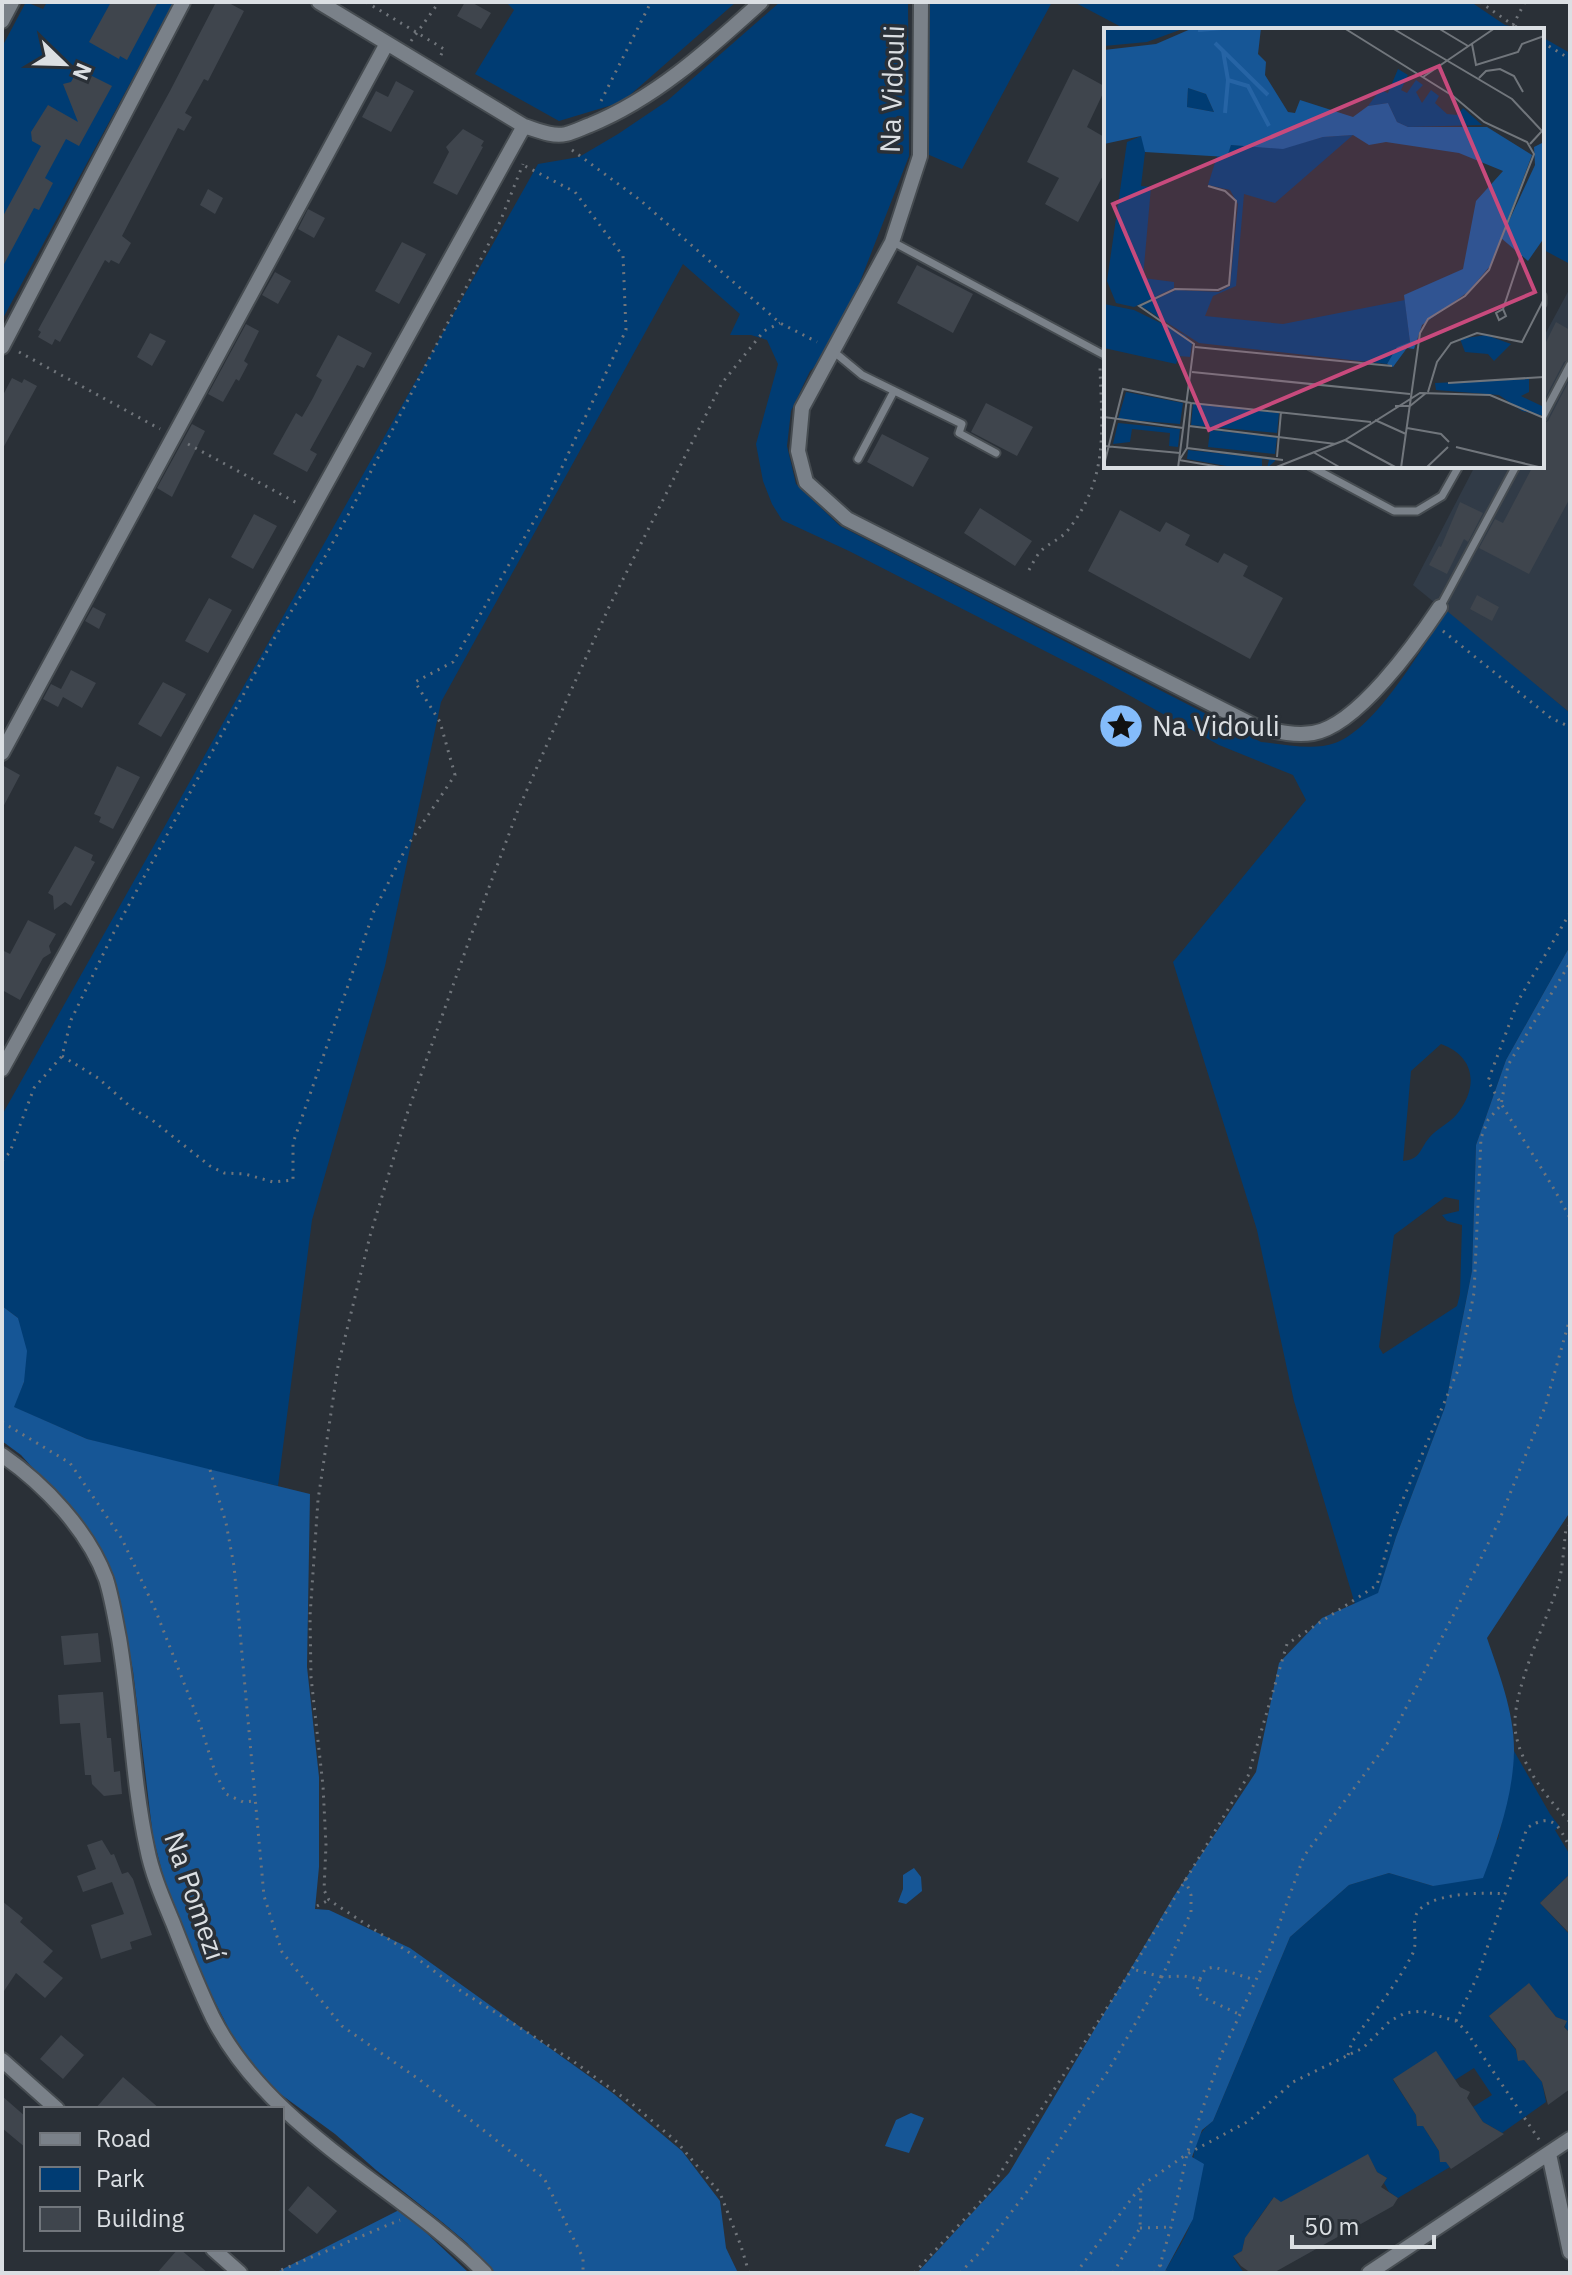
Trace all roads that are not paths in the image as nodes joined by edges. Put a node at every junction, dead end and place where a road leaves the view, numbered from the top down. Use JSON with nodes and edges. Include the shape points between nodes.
{"nodes":[{"id":1,"x":12,"y":2,"type":"edge"},
{"id":2,"x":183,"y":2,"type":"edge"},
{"id":3,"x":319,"y":2,"type":"edge"},
{"id":4,"x":761,"y":2,"type":"edge"},
{"id":5,"x":921,"y":2,"type":"edge"},
{"id":6,"x":2,"y":21,"type":"edge"},
{"id":7,"x":386,"y":45,"type":"junction"},
{"id":8,"x":524,"y":126,"type":"junction"},
{"id":9,"x":892,"y":242,"type":"junction"},
{"id":10,"x":3,"y":345,"type":"edge"},
{"id":11,"x":833,"y":351,"type":"junction"},
{"id":12,"x":1103,"y":354,"type":"edge"},
{"id":13,"x":1570,"y":365,"type":"edge"},
{"id":14,"x":894,"y":391,"type":"junction"},
{"id":15,"x":1544,"y":414,"type":"edge"},
{"id":16,"x":996,"y":453,"type":"dead end"},
{"id":17,"x":858,"y":459,"type":"dead end"},
{"id":18,"x":1314,"y":468,"type":"edge"},
{"id":19,"x":1458,"y":468,"type":"edge"},
{"id":20,"x":1515,"y":468,"type":"edge"},
{"id":21,"x":1440,"y":607,"type":"joint"},
{"id":22,"x":2,"y":753,"type":"edge"},
{"id":23,"x":2,"y":1069,"type":"edge"},
{"id":24,"x":2,"y":1455,"type":"edge"},
{"id":25,"x":2,"y":2060,"type":"edge"},
{"id":26,"x":55,"y":2107,"type":"edge"},
{"id":27,"x":282,"y":2107,"type":"edge"},
{"id":28,"x":284,"y":2109,"type":"edge"},
{"id":29,"x":1570,"y":2139,"type":"edge"},
{"id":30,"x":1549,"y":2154,"type":"junction"},
{"id":31,"x":215,"y":2251,"type":"edge"},
{"id":32,"x":1570,"y":2252,"type":"edge"},
{"id":33,"x":240,"y":2273,"type":"edge"},
{"id":34,"x":485,"y":2273,"type":"edge"},
{"id":35,"x":1369,"y":2273,"type":"edge"}],
"edges":[{"from":1,"to":6,"type":"street"},
{"from":2,"to":10,"type":"street"},
{"from":3,"to":7,"type":"street"},
{"from":4,"to":8,"type":"street","via":[[645,97],[565,134]]},
{"from":5,"to":9,"type":"street","name":"Na Vidouli","via":[[920,156]]},
{"from":7,"to":8,"type":"street"},
{"from":7,"to":22,"type":"street"},
{"from":8,"to":23,"type":"street"},
{"from":9,"to":11,"type":"street","name":"Na Vidouli"},
{"from":9,"to":12,"type":"lane"},
{"from":11,"to":14,"type":"lane","via":[[862,375]]},
{"from":11,"to":21,"type":"street","name":"Na Vidouli","via":[[802,408],[798,451],[806,482],[847,519],[1257,727],[1284,734],[1315,733],[1342,720],[1369,698]]},
{"from":13,"to":15,"type":"lane"},
{"from":14,"to":16,"type":"lane","via":[[962,424],[959,433]]},
{"from":14,"to":17,"type":"lane"},
{"from":18,"to":19,"type":"lane","via":[[1394,511],[1417,511],[1442,496]]},
{"from":20,"to":21,"type":"lane","name":"Na Vidouli"},
{"from":24,"to":27,"type":"street","name":"Na Pomezí","via":[[74,1524],[105,1576],[127,1682],[147,1850],[159,1888],[214,2019]]},
{"from":25,"to":26,"type":"street"},
{"from":28,"to":34,"type":"street","name":"Na Pomezí","via":[[461,2248]]},
{"from":29,"to":30,"type":"street"},
{"from":30,"to":32,"type":"street"},
{"from":30,"to":35,"type":"street"},
{"from":31,"to":33,"type":"street"}]}
